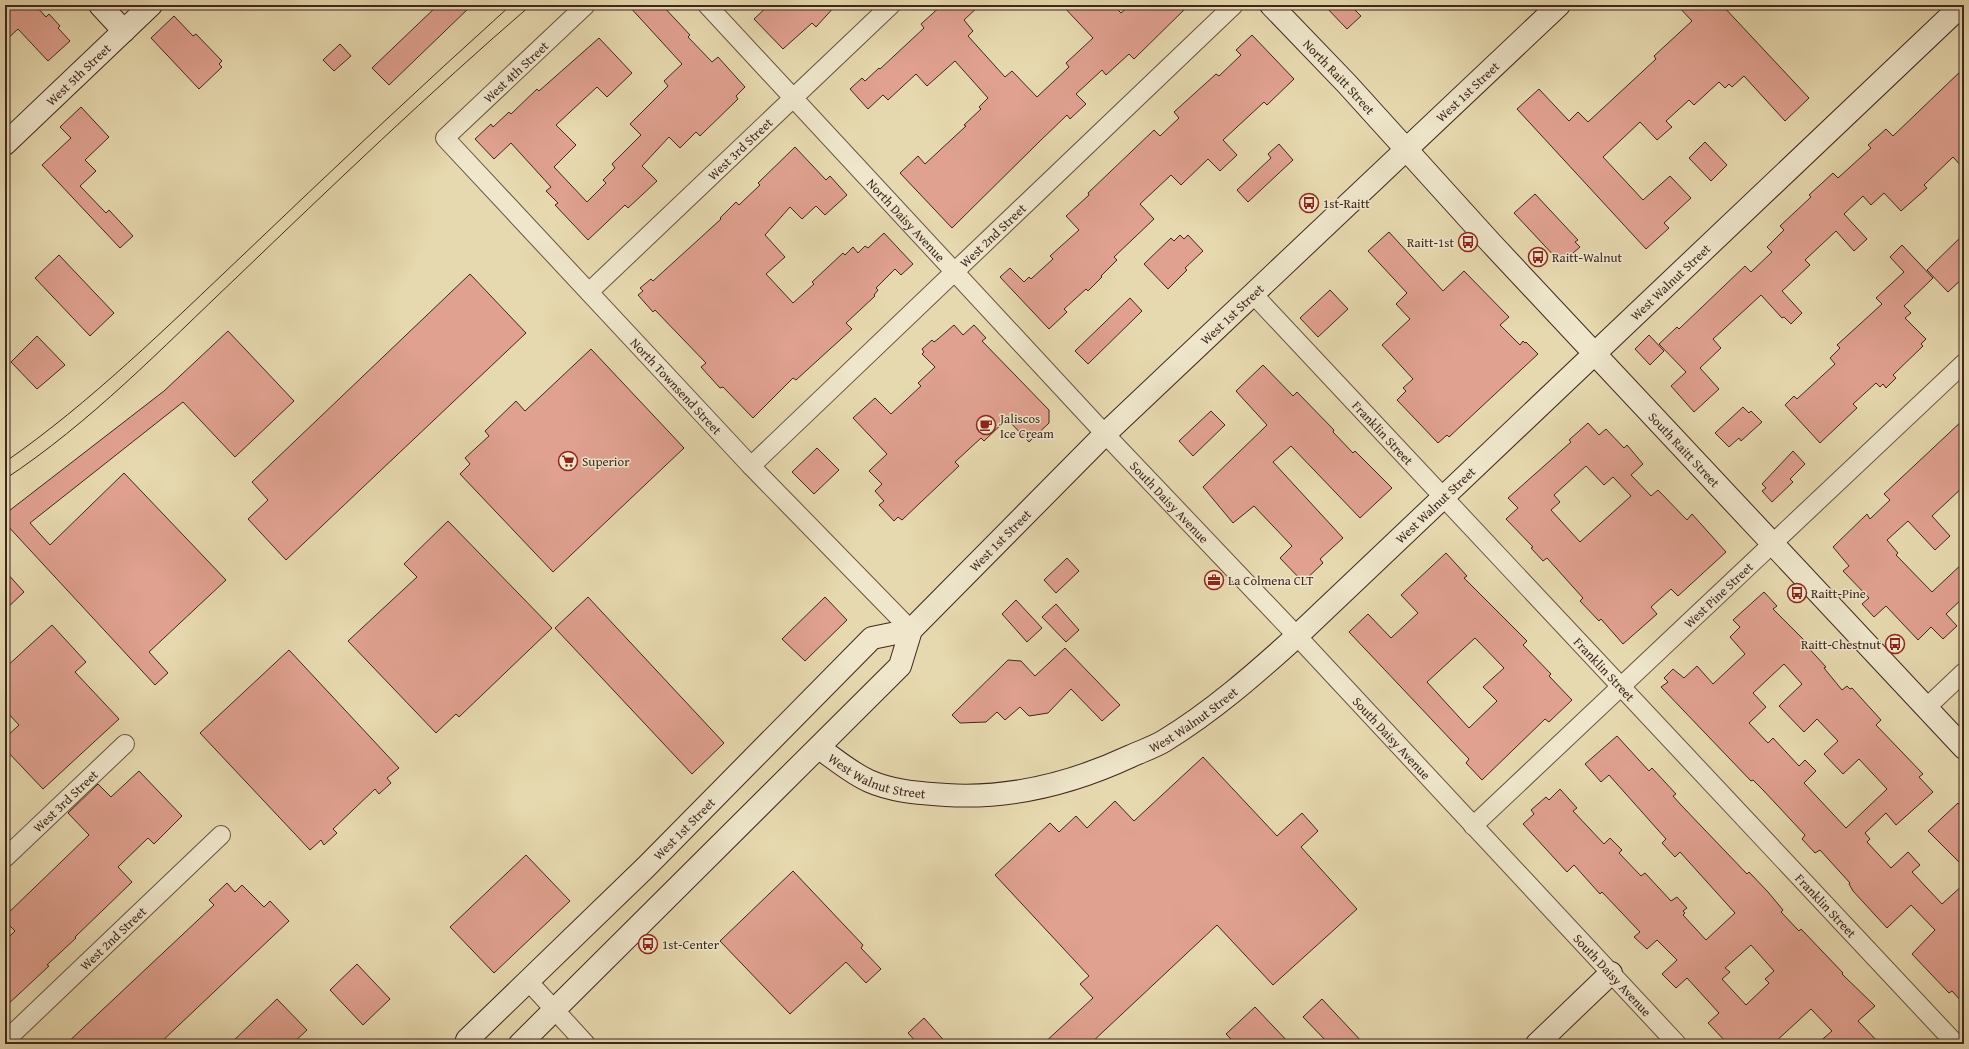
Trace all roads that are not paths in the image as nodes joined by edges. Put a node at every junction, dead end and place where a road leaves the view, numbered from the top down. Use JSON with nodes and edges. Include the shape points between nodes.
{"nodes":[{"id":1,"x":100,"y":5,"type":"edge"},
{"id":2,"x":151,"y":5,"type":"edge"},
{"id":3,"x":586,"y":5,"type":"edge"},
{"id":4,"x":707,"y":5,"type":"edge"},
{"id":5,"x":891,"y":5,"type":"edge"},
{"id":6,"x":1234,"y":5,"type":"edge"},
{"id":7,"x":1271,"y":5,"type":"edge"},
{"id":8,"x":1559,"y":5,"type":"edge"},
{"id":9,"x":1962,"y":5,"type":"edge"},
{"id":10,"x":124,"y":31,"type":"junction"},
{"id":11,"x":793,"y":98,"type":"junction"},
{"id":12,"x":446,"y":138,"type":"joint"},
{"id":13,"x":5,"y":144,"type":"edge"},
{"id":14,"x":1407,"y":149,"type":"junction"},
{"id":15,"x":955,"y":273,"type":"junction"},
{"id":16,"x":589,"y":292,"type":"junction"},
{"id":17,"x":1254,"y":294,"type":"junction"},
{"id":18,"x":1595,"y":354,"type":"junction"},
{"id":19,"x":1964,"y":363,"type":"edge"},
{"id":20,"x":1105,"y":434,"type":"junction"},
{"id":21,"x":752,"y":466,"type":"junction"},
{"id":22,"x":1444,"y":497,"type":"junction"},
{"id":23,"x":1773,"y":544,"type":"junction"},
{"id":24,"x":911,"y":630,"type":"junction"},
{"id":25,"x":1297,"y":636,"type":"junction"},
{"id":26,"x":1964,"y":672,"type":"edge"},
{"id":27,"x":1621,"y":686,"type":"junction"},
{"id":28,"x":1926,"y":708,"type":"junction"},
{"id":29,"x":125,"y":744,"type":"dead end"},
{"id":30,"x":819,"y":748,"type":"junction"},
{"id":31,"x":1964,"y":748,"type":"edge"},
{"id":32,"x":1473,"y":826,"type":"junction"},
{"id":33,"x":221,"y":835,"type":"dead end"},
{"id":34,"x":5,"y":858,"type":"edge"},
{"id":35,"x":1611,"y":973,"type":"junction"},
{"id":36,"x":528,"y":982,"type":"junction"},
{"id":37,"x":555,"y":1011,"type":"junction"},
{"id":38,"x":5,"y":1041,"type":"edge"},
{"id":39,"x":466,"y":1044,"type":"edge"},
{"id":40,"x":520,"y":1044,"type":"edge"},
{"id":41,"x":586,"y":1044,"type":"edge"},
{"id":42,"x":1537,"y":1044,"type":"edge"},
{"id":43,"x":1677,"y":1044,"type":"edge"},
{"id":44,"x":1956,"y":1044,"type":"edge"}],
"edges":[{"from":1,"to":10,"type":"street"},
{"from":2,"to":10,"type":"street","name":"West 5th Street"},
{"from":3,"to":12,"type":"street","name":"West 4th Street"},
{"from":4,"to":11,"type":"street","name":"North Daisy Avenue"},
{"from":5,"to":11,"type":"street","name":"West 3rd Street"},
{"from":6,"to":15,"type":"street","name":"West 2nd Street"},
{"from":7,"to":14,"type":"street","name":"North Raitt Street"},
{"from":8,"to":14,"type":"street","name":"West 1st Street"},
{"from":9,"to":18,"type":"street","name":"West Walnut Street"},
{"from":10,"to":13,"type":"street","name":"West 5th Street"},
{"from":11,"to":15,"type":"street","name":"North Daisy Avenue"},
{"from":11,"to":16,"type":"street","name":"West 3rd Street"},
{"from":12,"to":16,"type":"street","name":"North Townsend Street"},
{"from":14,"to":17,"type":"street","name":"West 1st Street"},
{"from":14,"to":18,"type":"street","name":"South Raitt Street"},
{"from":15,"to":20,"type":"street","name":"North Daisy Avenue"},
{"from":15,"to":21,"type":"street","name":"West 2nd Street"},
{"from":16,"to":21,"type":"street","name":"North Townsend Street"},
{"from":17,"to":20,"type":"street","name":"West 1st Street"},
{"from":17,"to":22,"type":"street","name":"Franklin Street"},
{"from":18,"to":22,"type":"street","name":"West Walnut Street"},
{"from":18,"to":23,"type":"street","name":"South Raitt Street"},
{"from":19,"to":23,"type":"street","name":"West Pine Street"},
{"from":20,"to":24,"type":"street","name":"West 1st Street"},
{"from":20,"to":25,"type":"street","name":"South Daisy Avenue"},
{"from":21,"to":24,"type":"street","name":"North Townsend Street"},
{"from":22,"to":25,"type":"street","name":"West Walnut Street"},
{"from":22,"to":27,"type":"street","name":"Franklin Street"},
{"from":23,"to":27,"type":"street","name":"West Pine Street"},
{"from":23,"to":28,"type":"street","name":"South Raitt Street"},
{"from":24,"to":30,"type":"street","name":"West 1st Street","via":[[900,666]]},
{"from":24,"to":36,"type":"street","name":"West 1st Street","via":[[872,638],[651,862]]},
{"from":25,"to":30,"type":"street","name":"West Walnut Street","via":[[1210,710],[1163,742],[1082,776],[1038,788],[990,796],[912,793],[868,781]]},
{"from":25,"to":32,"type":"street","name":"South Daisy Avenue"},
{"from":26,"to":28,"type":"street"},
{"from":27,"to":32,"type":"street","name":"West Pine Street"},
{"from":27,"to":44,"type":"street","name":"Franklin Street"},
{"from":28,"to":31,"type":"street","name":"South Raitt Street"},
{"from":29,"to":34,"type":"street","name":"West 3rd Street"},
{"from":30,"to":37,"type":"street","name":"West 1st Street"},
{"from":32,"to":35,"type":"street","name":"South Daisy Avenue"},
{"from":33,"to":38,"type":"street","name":"West 2nd Street"},
{"from":35,"to":42,"type":"street"},
{"from":35,"to":43,"type":"street","name":"South Daisy Avenue"},
{"from":36,"to":37,"type":"street"},
{"from":36,"to":39,"type":"street","name":"West 1st Street","via":[[467,1040]]},
{"from":37,"to":40,"type":"street","name":"West 1st Street"},
{"from":37,"to":41,"type":"street"}]}
